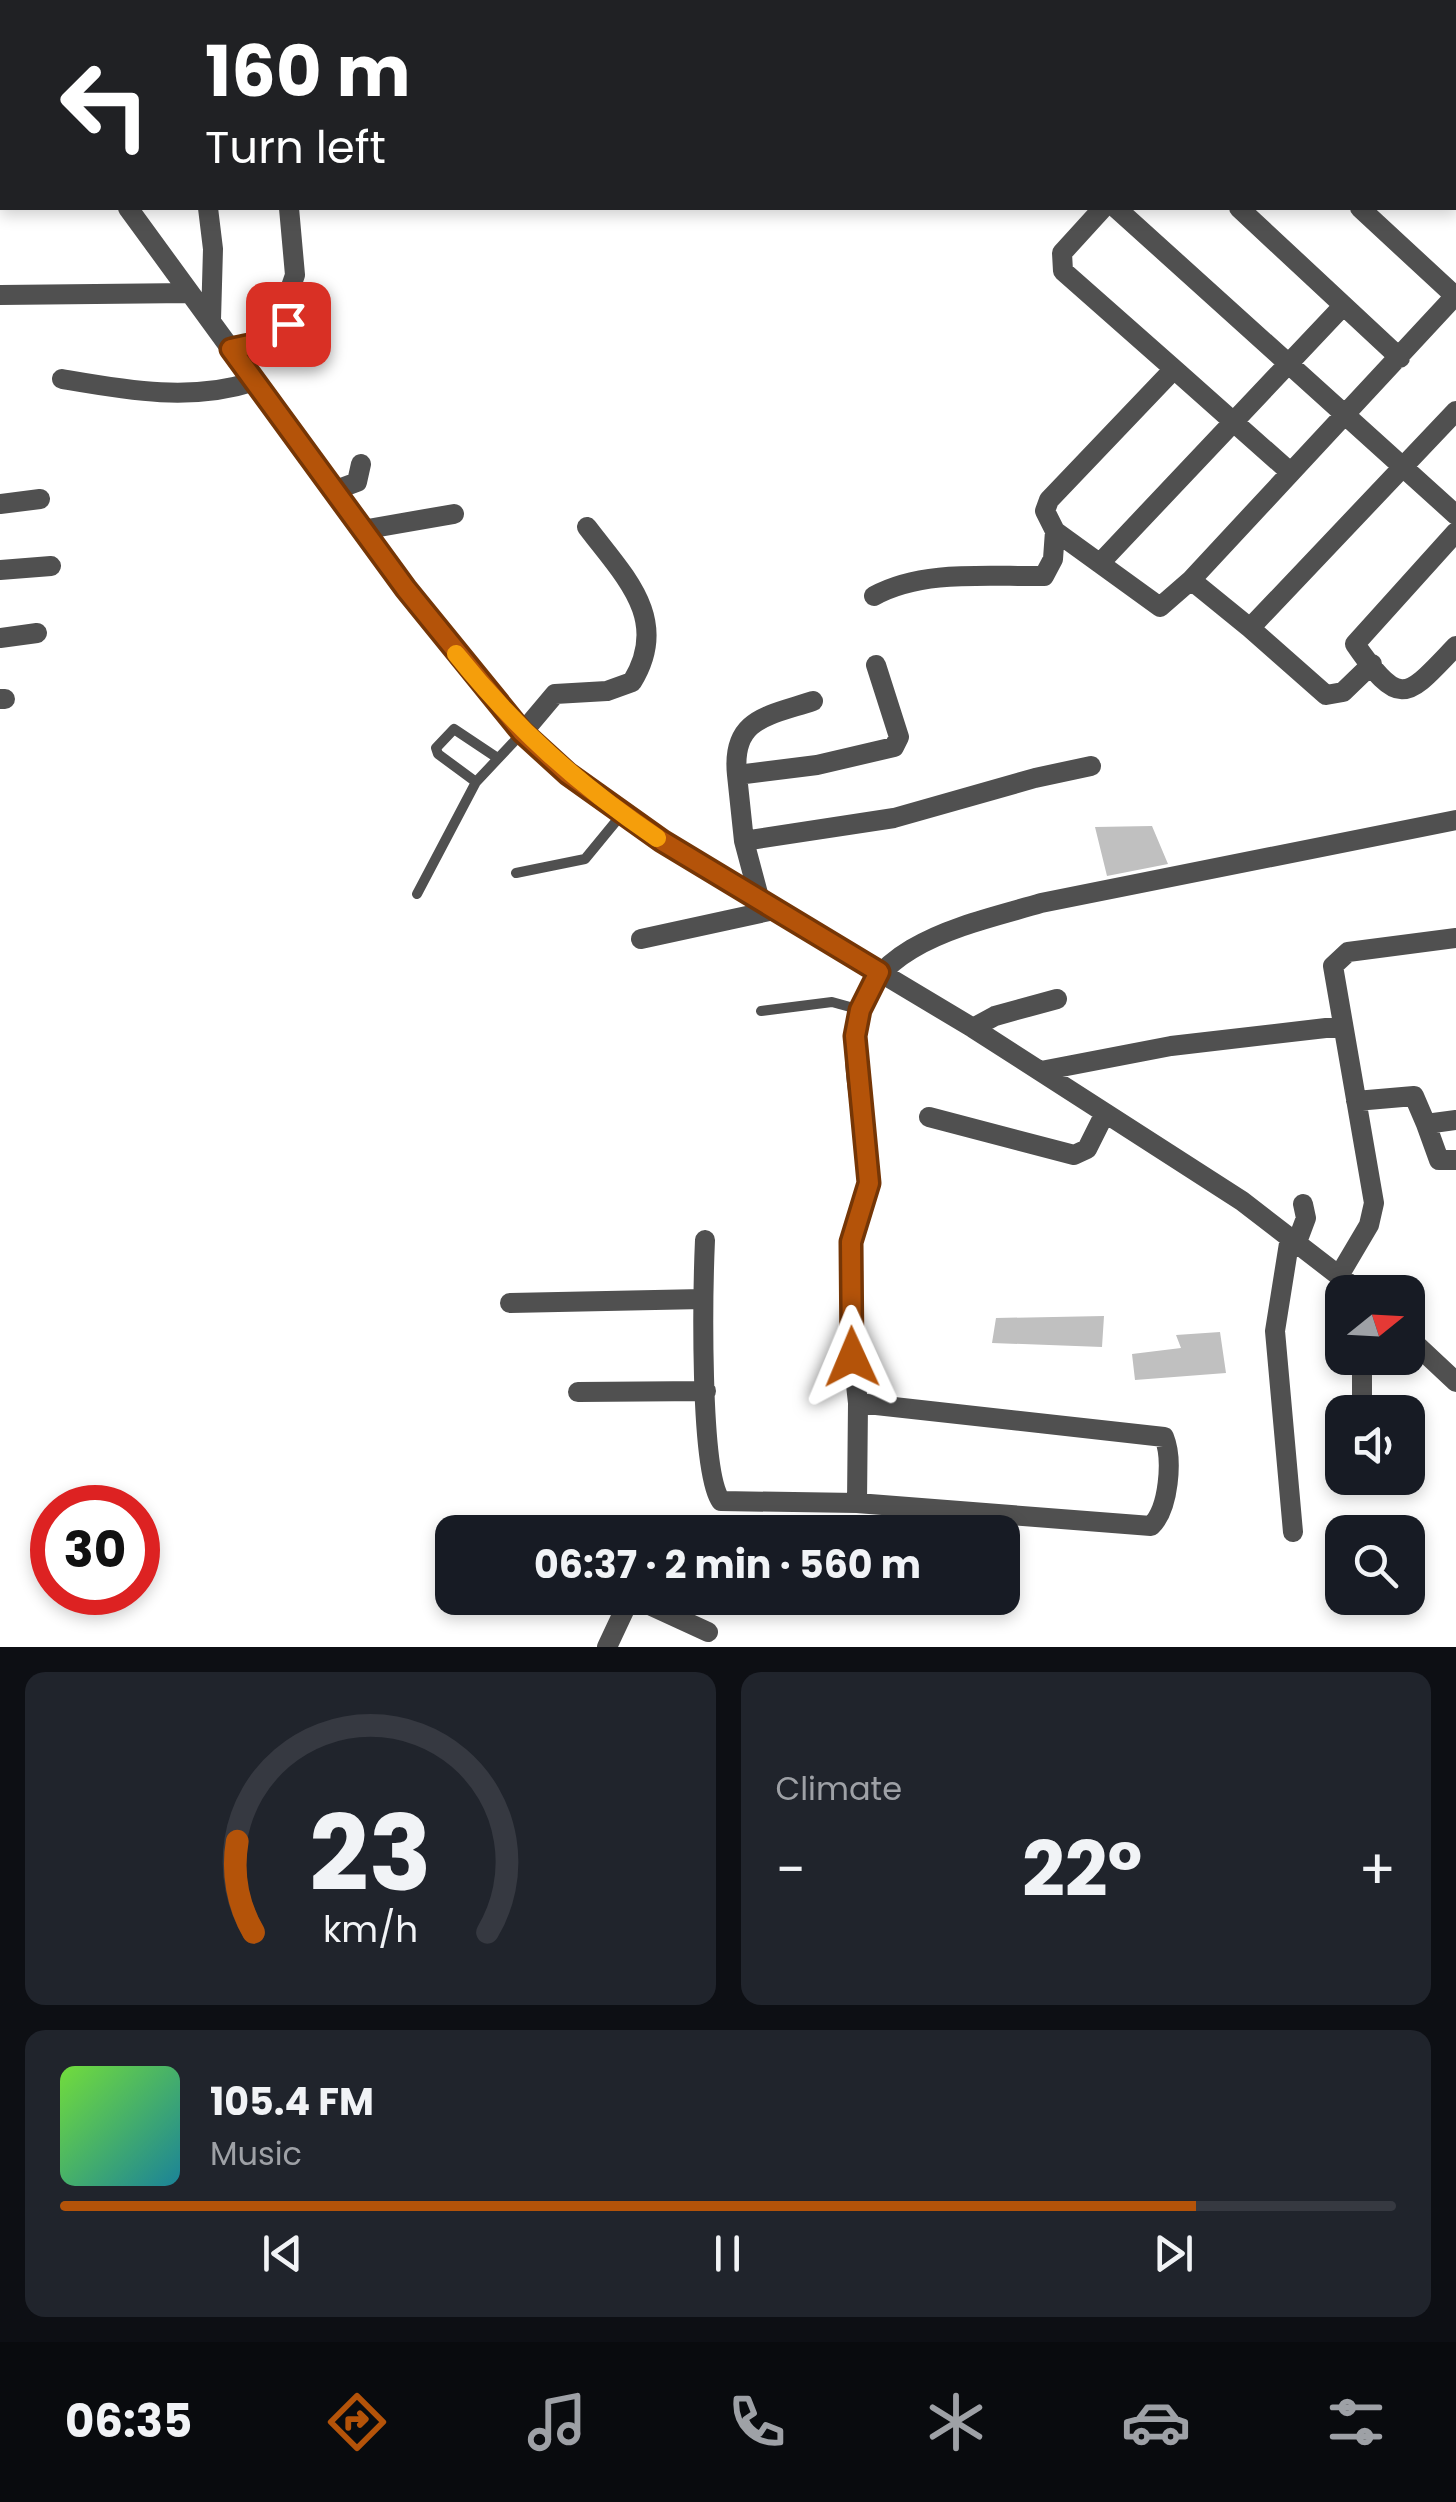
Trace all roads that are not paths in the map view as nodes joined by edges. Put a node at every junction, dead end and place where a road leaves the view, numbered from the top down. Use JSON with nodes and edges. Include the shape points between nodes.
{"nodes":[{"id":1,"x":129,"y":210,"type":"edge"},
{"id":2,"x":208,"y":210,"type":"edge"},
{"id":3,"x":289,"y":210,"type":"edge"},
{"id":4,"x":1101,"y":210,"type":"edge"},
{"id":5,"x":1118,"y":210,"type":"edge"},
{"id":6,"x":1240,"y":210,"type":"edge"},
{"id":7,"x":1362,"y":210,"type":"edge"},
{"id":8,"x":190,"y":293,"type":"junction"},
{"id":9,"x":0,"y":296,"type":"edge"},
{"id":10,"x":1456,"y":296,"type":"edge"},
{"id":11,"x":1343,"y":306,"type":"junction"},
{"id":12,"x":211,"y":320,"type":"junction"},
{"id":13,"x":231,"y":349,"type":"junction"},
{"id":14,"x":1400,"y":358,"type":"junction"},
{"id":15,"x":1288,"y":361,"type":"junction"},
{"id":16,"x":1174,"y":368,"type":"junction"},
{"id":17,"x":62,"y":379,"type":"dead end"},
{"id":18,"x":252,"y":382,"type":"junction"},
{"id":19,"x":1456,"y":411,"type":"edge"},
{"id":20,"x":1347,"y":415,"type":"junction"},
{"id":21,"x":1232,"y":422,"type":"junction"},
{"id":22,"x":360,"y":464,"type":"dead end"},
{"id":23,"x":1403,"y":468,"type":"junction"},
{"id":24,"x":1290,"y":472,"type":"junction"},
{"id":25,"x":332,"y":491,"type":"junction"},
{"id":26,"x":40,"y":499,"type":"dead end"},
{"id":27,"x":0,"y":504,"type":"edge"},
{"id":28,"x":454,"y":514,"type":"dead end"},
{"id":29,"x":1456,"y":515,"type":"edge"},
{"id":30,"x":587,"y":527,"type":"dead end"},
{"id":31,"x":362,"y":530,"type":"junction"},
{"id":32,"x":1055,"y":531,"type":"junction"},
{"id":33,"x":1456,"y":532,"type":"edge"},
{"id":34,"x":1102,"y":561,"type":"junction"},
{"id":35,"x":51,"y":566,"type":"dead end"},
{"id":36,"x":0,"y":570,"type":"edge"},
{"id":37,"x":1191,"y":580,"type":"junction"},
{"id":38,"x":874,"y":596,"type":"dead end"},
{"id":39,"x":1250,"y":628,"type":"junction"},
{"id":40,"x":37,"y":633,"type":"dead end"},
{"id":41,"x":0,"y":638,"type":"edge"},
{"id":42,"x":1456,"y":646,"type":"edge"},
{"id":43,"x":1372,"y":664,"type":"junction"},
{"id":44,"x":876,"y":665,"type":"dead end"},
{"id":45,"x":814,"y":701,"type":"dead end"},
{"id":46,"x":522,"y":732,"type":"junction"},
{"id":47,"x":496,"y":757,"type":"junction"},
{"id":48,"x":1091,"y":766,"type":"dead end"},
{"id":49,"x":737,"y":775,"type":"junction"},
{"id":50,"x":476,"y":782,"type":"junction"},
{"id":51,"x":622,"y":814,"type":"junction"},
{"id":52,"x":1456,"y":820,"type":"edge"},
{"id":53,"x":744,"y":841,"type":"junction"},
{"id":54,"x":516,"y":873,"type":"dead end"},
{"id":55,"x":417,"y":894,"type":"dead end"},
{"id":56,"x":767,"y":905,"type":"junction"},
{"id":57,"x":1456,"y":938,"type":"edge"},
{"id":58,"x":641,"y":939,"type":"dead end"},
{"id":59,"x":879,"y":972,"type":"junction"},
{"id":60,"x":1057,"y":999,"type":"dead end"},
{"id":61,"x":761,"y":1010,"type":"dead end"},
{"id":62,"x":860,"y":1010,"type":"junction"},
{"id":63,"x":1344,"y":1026,"type":"junction"},
{"id":64,"x":973,"y":1028,"type":"junction"},
{"id":65,"x":1041,"y":1071,"type":"junction"},
{"id":66,"x":1356,"y":1100,"type":"junction"},
{"id":67,"x":1105,"y":1114,"type":"junction"},
{"id":68,"x":929,"y":1117,"type":"dead end"},
{"id":69,"x":1456,"y":1120,"type":"edge"},
{"id":70,"x":1426,"y":1124,"type":"junction"},
{"id":71,"x":1456,"y":1160,"type":"edge"},
{"id":72,"x":1304,"y":1204,"type":"dead end"},
{"id":73,"x":705,"y":1240,"type":"dead end"},
{"id":74,"x":1294,"y":1240,"type":"junction"},
{"id":75,"x":1340,"y":1274,"type":"joint"},
{"id":76,"x":703,"y":1299,"type":"junction"},
{"id":77,"x":510,"y":1304,"type":"dead end"},
{"id":78,"x":1425,"y":1353,"type":"edge"},
{"id":79,"x":1456,"y":1382,"type":"edge"},
{"id":80,"x":706,"y":1391,"type":"junction"},
{"id":81,"x":578,"y":1392,"type":"dead end"},
{"id":82,"x":858,"y":1403,"type":"junction"},
{"id":83,"x":857,"y":1503,"type":"junction"},
{"id":84,"x":1293,"y":1532,"type":"dead end"},
{"id":85,"x":623,"y":1615,"type":"edge"},
{"id":86,"x":670,"y":1615,"type":"edge"},
{"id":87,"x":708,"y":1632,"type":"dead end"},
{"id":88,"x":607,"y":1647,"type":"edge"}],
"edges":[{"from":1,"to":8,"type":"street"},
{"from":2,"to":12,"type":"street"},
{"from":3,"to":13,"type":"street","via":[[294,275],[288,324],[274,338]]},
{"from":4,"to":16,"type":"street","via":[[1062,254],[1064,271]]},
{"from":5,"to":15,"type":"street"},
{"from":6,"to":11,"type":"street"},
{"from":7,"to":10,"type":"street"},
{"from":8,"to":9,"type":"street"},
{"from":8,"to":12,"type":"street"},
{"from":10,"to":14,"type":"street"},
{"from":11,"to":14,"type":"street"},
{"from":11,"to":15,"type":"street"},
{"from":12,"to":13,"type":"street"},
{"from":13,"to":18,"type":"street"},
{"from":14,"to":20,"type":"street"},
{"from":15,"to":20,"type":"street"},
{"from":15,"to":21,"type":"street"},
{"from":16,"to":21,"type":"street"},
{"from":16,"to":32,"type":"street","via":[[1049,500],[1045,512]]},
{"from":17,"to":18,"type":"street","via":[[202,394]]},
{"from":18,"to":25,"type":"street"},
{"from":19,"to":23,"type":"street"},
{"from":20,"to":23,"type":"street"},
{"from":20,"to":24,"type":"street"},
{"from":21,"to":24,"type":"street"},
{"from":21,"to":34,"type":"street"},
{"from":22,"to":25,"type":"street","via":[[357,482]]},
{"from":23,"to":29,"type":"street"},
{"from":23,"to":39,"type":"street"},
{"from":24,"to":37,"type":"street"},
{"from":25,"to":31,"type":"street"},
{"from":26,"to":27,"type":"street"},
{"from":28,"to":31,"type":"street"},
{"from":30,"to":46,"type":"street","via":[[635,592],[649,632],[646,652],[632,682],[607,691],[555,694]]},
{"from":31,"to":46,"type":"street"},
{"from":32,"to":34,"type":"street"},
{"from":32,"to":38,"type":"street","via":[[1044,576],[930,580]]},
{"from":33,"to":43,"type":"street","via":[[1357,638]]},
{"from":34,"to":37,"type":"street","via":[[1160,607]]},
{"from":35,"to":36,"type":"street"},
{"from":37,"to":39,"type":"street"},
{"from":39,"to":43,"type":"street","via":[[1326,695],[1343,692]]},
{"from":40,"to":41,"type":"street"},
{"from":42,"to":43,"type":"street","via":[[1416,688],[1403,692]]},
{"from":44,"to":49,"type":"street","via":[[899,738],[894,747],[817,766]]},
{"from":45,"to":49,"type":"street","via":[[742,733]]},
{"from":46,"to":47,"type":"lane"},
{"from":46,"to":51,"type":"street"},
{"from":47,"to":50,"type":"lane"},
{"from":47,"to":50,"type":"lane","via":[[463,732],[446,733],[438,754]]},
{"from":48,"to":53,"type":"street","via":[[894,818]]},
{"from":49,"to":53,"type":"street"},
{"from":50,"to":55,"type":"lane"},
{"from":51,"to":54,"type":"lane","via":[[584,859]]},
{"from":51,"to":56,"type":"street"},
{"from":52,"to":59,"type":"street","via":[[1040,903],[922,944]]},
{"from":53,"to":56,"type":"street"},
{"from":56,"to":58,"type":"street"},
{"from":56,"to":59,"type":"street"},
{"from":57,"to":63,"type":"street","via":[[1341,956],[1333,966]]},
{"from":59,"to":62,"type":"street"},
{"from":59,"to":64,"type":"street"},
{"from":60,"to":64,"type":"street"},
{"from":61,"to":62,"type":"lane","via":[[832,1002]]},
{"from":62,"to":82,"type":"street","via":[[855,1036],[869,1183],[851,1242]]},
{"from":63,"to":65,"type":"street","via":[[1171,1046]]},
{"from":63,"to":66,"type":"street"},
{"from":64,"to":65,"type":"street"},
{"from":65,"to":67,"type":"street"},
{"from":66,"to":70,"type":"street","via":[[1414,1096]]},
{"from":66,"to":75,"type":"street","via":[[1373,1215]]},
{"from":67,"to":68,"type":"street","via":[[1087,1148],[1074,1155]]},
{"from":67,"to":74,"type":"street"},
{"from":69,"to":70,"type":"street"},
{"from":70,"to":71,"type":"street","via":[[1439,1160]]},
{"from":72,"to":74,"type":"street","via":[[1306,1218]]},
{"from":73,"to":76,"type":"street"},
{"from":74,"to":75,"type":"street"},
{"from":74,"to":84,"type":"street","via":[[1274,1331]]},
{"from":76,"to":77,"type":"street"},
{"from":76,"to":80,"type":"street"},
{"from":78,"to":79,"type":"street"},
{"from":80,"to":81,"type":"street"},
{"from":80,"to":83,"type":"street","via":[[712,1487],[720,1502]]},
{"from":82,"to":83,"type":"street"},
{"from":82,"to":83,"type":"street","via":[[1150,1433],[1164,1437],[1169,1449],[1162,1513],[1151,1526]]},
{"from":85,"to":88,"type":"street"},
{"from":86,"to":87,"type":"street"}]}
